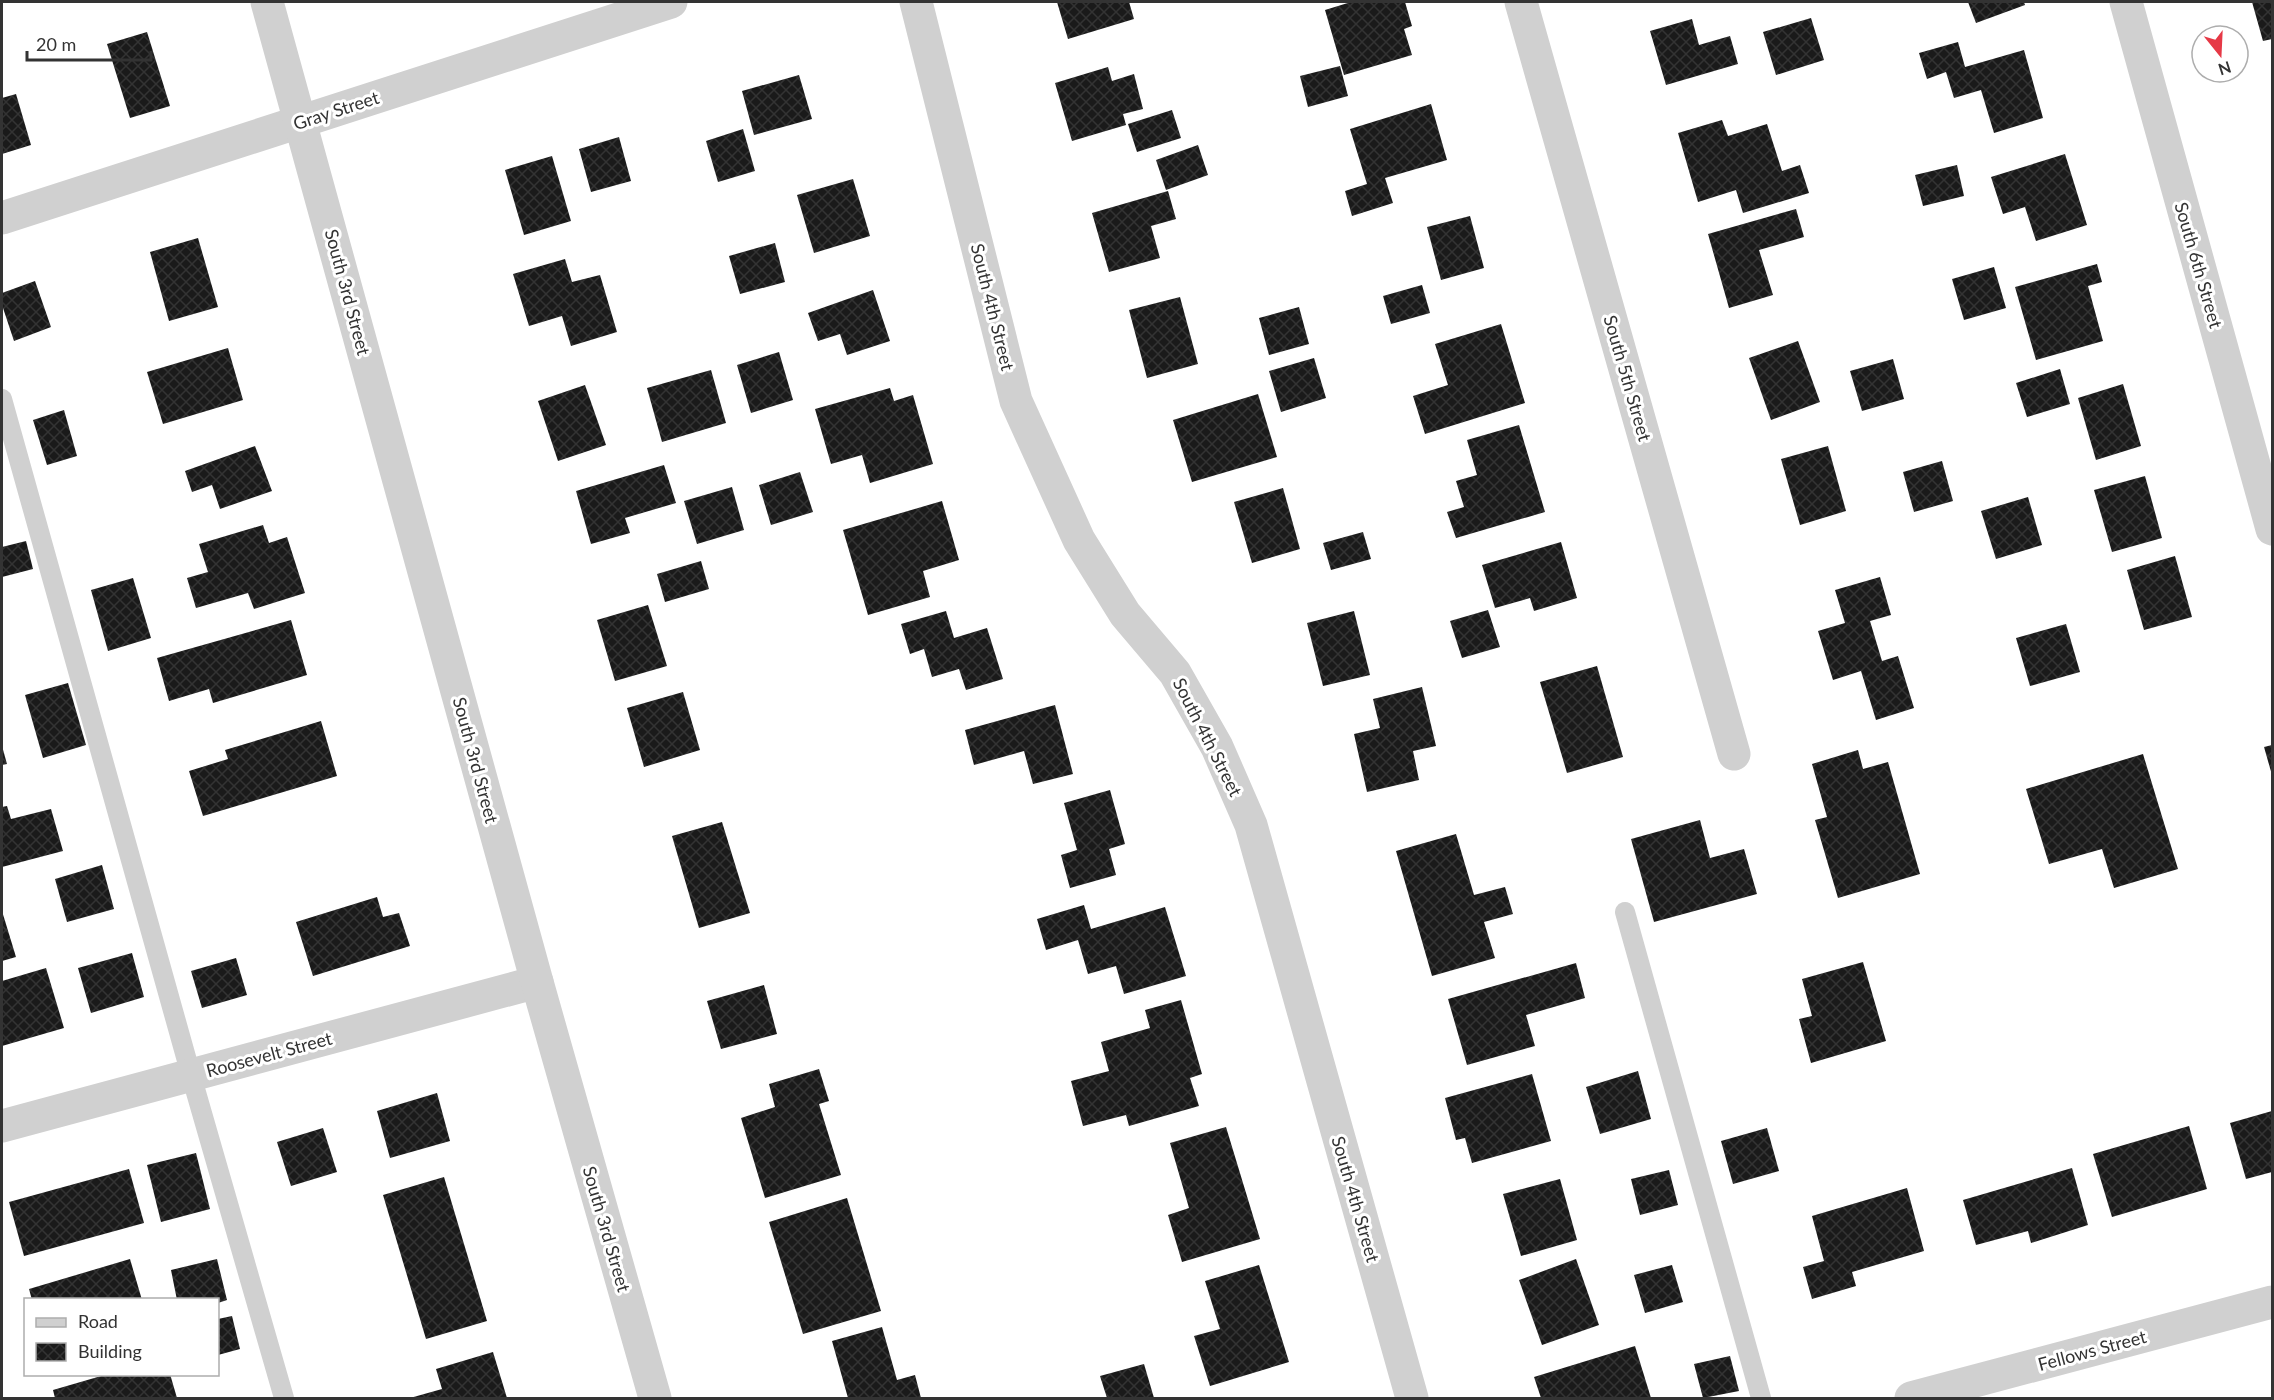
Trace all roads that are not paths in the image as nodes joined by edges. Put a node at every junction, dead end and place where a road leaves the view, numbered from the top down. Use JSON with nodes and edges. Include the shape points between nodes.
{"nodes":[{"id":1,"x":267,"y":2,"type":"edge"},
{"id":2,"x":671,"y":2,"type":"edge"},
{"id":3,"x":916,"y":2,"type":"edge"},
{"id":4,"x":1521,"y":2,"type":"edge"},
{"id":5,"x":2126,"y":2,"type":"edge"},
{"id":6,"x":302,"y":121,"type":"junction"},
{"id":7,"x":2,"y":218,"type":"edge"},
{"id":8,"x":2,"y":399,"type":"edge"},
{"id":9,"x":2272,"y":529,"type":"edge"},
{"id":10,"x":1734,"y":754,"type":"dead end"},
{"id":11,"x":1626,"y":912,"type":"dead end"},
{"id":12,"x":537,"y":982,"type":"junction"},
{"id":13,"x":191,"y":1075,"type":"junction"},
{"id":14,"x":2,"y":1126,"type":"edge"},
{"id":15,"x":2272,"y":1302,"type":"edge"},
{"id":16,"x":284,"y":1398,"type":"edge"},
{"id":17,"x":654,"y":1398,"type":"edge"},
{"id":18,"x":1412,"y":1398,"type":"edge"},
{"id":19,"x":1761,"y":1398,"type":"edge"},
{"id":20,"x":1911,"y":1398,"type":"edge"}],
"edges":[{"from":1,"to":6,"type":"street","name":"South 3rd Street"},
{"from":2,"to":6,"type":"street","name":"Gray Street"},
{"from":3,"to":18,"type":"street","name":"South 4th Street","via":[[1016,401],[1080,540],[1125,614],[1175,673],[1217,747],[1251,825]]},
{"from":4,"to":10,"type":"street","name":"South 5th Street"},
{"from":5,"to":9,"type":"street","name":"South 6th Street"},
{"from":6,"to":7,"type":"street","name":"Gray Street"},
{"from":6,"to":12,"type":"street","name":"South 3rd Street"},
{"from":8,"to":13,"type":"lane"},
{"from":11,"to":19,"type":"lane"},
{"from":12,"to":13,"type":"street","name":"Roosevelt Street"},
{"from":12,"to":17,"type":"street","name":"South 3rd Street"},
{"from":13,"to":14,"type":"street","name":"Roosevelt Street"},
{"from":13,"to":16,"type":"lane"},
{"from":15,"to":20,"type":"street","name":"Fellows Street"}]}
